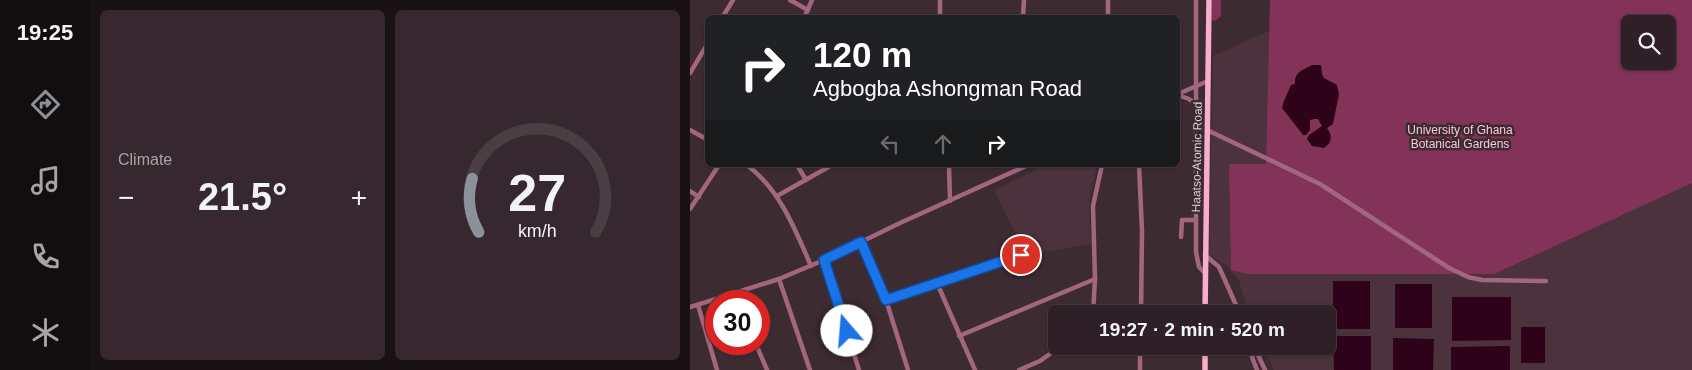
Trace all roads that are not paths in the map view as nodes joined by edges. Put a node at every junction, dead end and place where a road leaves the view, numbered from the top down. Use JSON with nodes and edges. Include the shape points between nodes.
{"nodes":[{"id":1,"x":733,"y":0,"type":"edge"},
{"id":2,"x":790,"y":0,"type":"edge"},
{"id":3,"x":812,"y":0,"type":"edge"},
{"id":4,"x":940,"y":0,"type":"edge"},
{"id":5,"x":1024,"y":0,"type":"edge"},
{"id":6,"x":1108,"y":0,"type":"edge"},
{"id":7,"x":1196,"y":0,"type":"edge"},
{"id":8,"x":1208,"y":0,"type":"edge"},
{"id":9,"x":808,"y":10,"type":"junction"},
{"id":10,"x":724,"y":15,"type":"edge"},
{"id":11,"x":806,"y":15,"type":"edge"},
{"id":12,"x":940,"y":15,"type":"edge"},
{"id":13,"x":1023,"y":15,"type":"edge"},
{"id":14,"x":1108,"y":15,"type":"edge"},
{"id":15,"x":705,"y":48,"type":"edge"},
{"id":16,"x":690,"y":73,"type":"edge"},
{"id":17,"x":1208,"y":81,"type":"junction"},
{"id":18,"x":1196,"y":86,"type":"junction"},
{"id":19,"x":1180,"y":94,"type":"edge"},
{"id":20,"x":1180,"y":96,"type":"edge"},
{"id":21,"x":1196,"y":104,"type":"junction"},
{"id":22,"x":690,"y":130,"type":"edge"},
{"id":23,"x":1207,"y":130,"type":"junction"},
{"id":24,"x":705,"y":138,"type":"edge"},
{"id":25,"x":717,"y":167,"type":"edge"},
{"id":26,"x":750,"y":167,"type":"edge"},
{"id":27,"x":798,"y":167,"type":"edge"},
{"id":28,"x":829,"y":167,"type":"edge"},
{"id":29,"x":949,"y":167,"type":"edge"},
{"id":30,"x":1024,"y":167,"type":"edge"},
{"id":31,"x":1102,"y":167,"type":"edge"},
{"id":32,"x":1139,"y":167,"type":"edge"},
{"id":33,"x":806,"y":180,"type":"junction"},
{"id":34,"x":690,"y":191,"type":"edge"},
{"id":35,"x":777,"y":196,"type":"junction"},
{"id":36,"x":699,"y":197,"type":"junction"},
{"id":37,"x":950,"y":201,"type":"junction"},
{"id":38,"x":690,"y":209,"type":"edge"},
{"id":39,"x":1196,"y":220,"type":"junction"},
{"id":40,"x":1181,"y":237,"type":"dead end"},
{"id":41,"x":861,"y":242,"type":"junction"},
{"id":42,"x":1021,"y":255,"type":"dead end"},
{"id":43,"x":1206,"y":255,"type":"junction"},
{"id":44,"x":824,"y":260,"type":"junction"},
{"id":45,"x":811,"y":266,"type":"junction"},
{"id":46,"x":1206,"y":273,"type":"junction"},
{"id":47,"x":779,"y":279,"type":"junction"},
{"id":48,"x":1095,"y":279,"type":"junction"},
{"id":49,"x":1546,"y":281,"type":"dead end"},
{"id":50,"x":937,"y":283,"type":"junction"},
{"id":51,"x":748,"y":290,"type":"edge"},
{"id":52,"x":886,"y":300,"type":"junction"},
{"id":53,"x":705,"y":303,"type":"edge"},
{"id":54,"x":698,"y":305,"type":"junction"},
{"id":55,"x":1094,"y":305,"type":"edge"},
{"id":56,"x":1141,"y":305,"type":"edge"},
{"id":57,"x":1205,"y":305,"type":"edge"},
{"id":58,"x":1236,"y":305,"type":"edge"},
{"id":59,"x":690,"y":307,"type":"edge"},
{"id":60,"x":959,"y":336,"type":"junction"},
{"id":61,"x":761,"y":355,"type":"edge"},
{"id":62,"x":1048,"y":355,"type":"edge"},
{"id":63,"x":1140,"y":355,"type":"edge"},
{"id":64,"x":1205,"y":355,"type":"edge"},
{"id":65,"x":1253,"y":355,"type":"edge"},
{"id":66,"x":1258,"y":355,"type":"edge"},
{"id":67,"x":717,"y":370,"type":"edge"},
{"id":68,"x":767,"y":370,"type":"edge"},
{"id":69,"x":810,"y":370,"type":"edge"},
{"id":70,"x":859,"y":370,"type":"edge"},
{"id":71,"x":908,"y":370,"type":"edge"},
{"id":72,"x":975,"y":370,"type":"edge"},
{"id":73,"x":1019,"y":370,"type":"edge"},
{"id":74,"x":1140,"y":370,"type":"edge"},
{"id":75,"x":1205,"y":370,"type":"edge"},
{"id":76,"x":1257,"y":370,"type":"edge"},
{"id":77,"x":1265,"y":370,"type":"edge"}],
"edges":[{"from":1,"to":10,"type":"street"},
{"from":2,"to":9,"type":"street"},
{"from":3,"to":9,"type":"street"},
{"from":4,"to":12,"type":"street"},
{"from":5,"to":13,"type":"street"},
{"from":6,"to":14,"type":"street"},
{"from":7,"to":18,"type":"street"},
{"from":8,"to":17,"type":"main road","name":"Haatso-Atomic Road"},
{"from":9,"to":11,"type":"street"},
{"from":15,"to":16,"type":"street"},
{"from":17,"to":18,"type":"street"},
{"from":17,"to":23,"type":"main road","name":"Haatso-Atomic Road"},
{"from":18,"to":19,"type":"street"},
{"from":18,"to":21,"type":"street"},
{"from":20,"to":21,"type":"street"},
{"from":21,"to":39,"type":"street"},
{"from":22,"to":24,"type":"street"},
{"from":23,"to":43,"type":"main road","name":"Haatso-Atomic Road"},
{"from":23,"to":49,"type":"street","via":[[1320,184],[1468,277]]},
{"from":25,"to":36,"type":"street"},
{"from":26,"to":35,"type":"street"},
{"from":27,"to":33,"type":"street"},
{"from":28,"to":33,"type":"street"},
{"from":29,"to":37,"type":"street"},
{"from":30,"to":37,"type":"street"},
{"from":31,"to":48,"type":"street","via":[[1093,206]]},
{"from":32,"to":56,"type":"street"},
{"from":33,"to":35,"type":"street"},
{"from":34,"to":36,"type":"street"},
{"from":35,"to":45,"type":"street"},
{"from":36,"to":38,"type":"street"},
{"from":37,"to":41,"type":"street"},
{"from":39,"to":40,"type":"street","via":[[1182,220]]},
{"from":39,"to":46,"type":"street","via":[[1196,258]]},
{"from":41,"to":44,"type":"street"},
{"from":41,"to":52,"type":"street"},
{"from":42,"to":50,"type":"street"},
{"from":43,"to":46,"type":"main road","name":"Haatso-Atomic Road"},
{"from":43,"to":58,"type":"street","via":[[1219,267]]},
{"from":44,"to":45,"type":"street"},
{"from":44,"to":70,"type":"street"},
{"from":45,"to":47,"type":"street"},
{"from":46,"to":57,"type":"main road","name":"Haatso-Atomic Road"},
{"from":47,"to":51,"type":"street"},
{"from":47,"to":69,"type":"street"},
{"from":48,"to":55,"type":"street"},
{"from":48,"to":60,"type":"street"},
{"from":50,"to":52,"type":"street"},
{"from":50,"to":60,"type":"street"},
{"from":52,"to":71,"type":"street"},
{"from":53,"to":54,"type":"street"},
{"from":54,"to":59,"type":"street"},
{"from":54,"to":67,"type":"street"},
{"from":60,"to":72,"type":"street"},
{"from":61,"to":68,"type":"street"},
{"from":62,"to":73,"type":"street"},
{"from":63,"to":74,"type":"street"},
{"from":64,"to":75,"type":"main road"},
{"from":65,"to":76,"type":"street"},
{"from":66,"to":77,"type":"street"}]}
